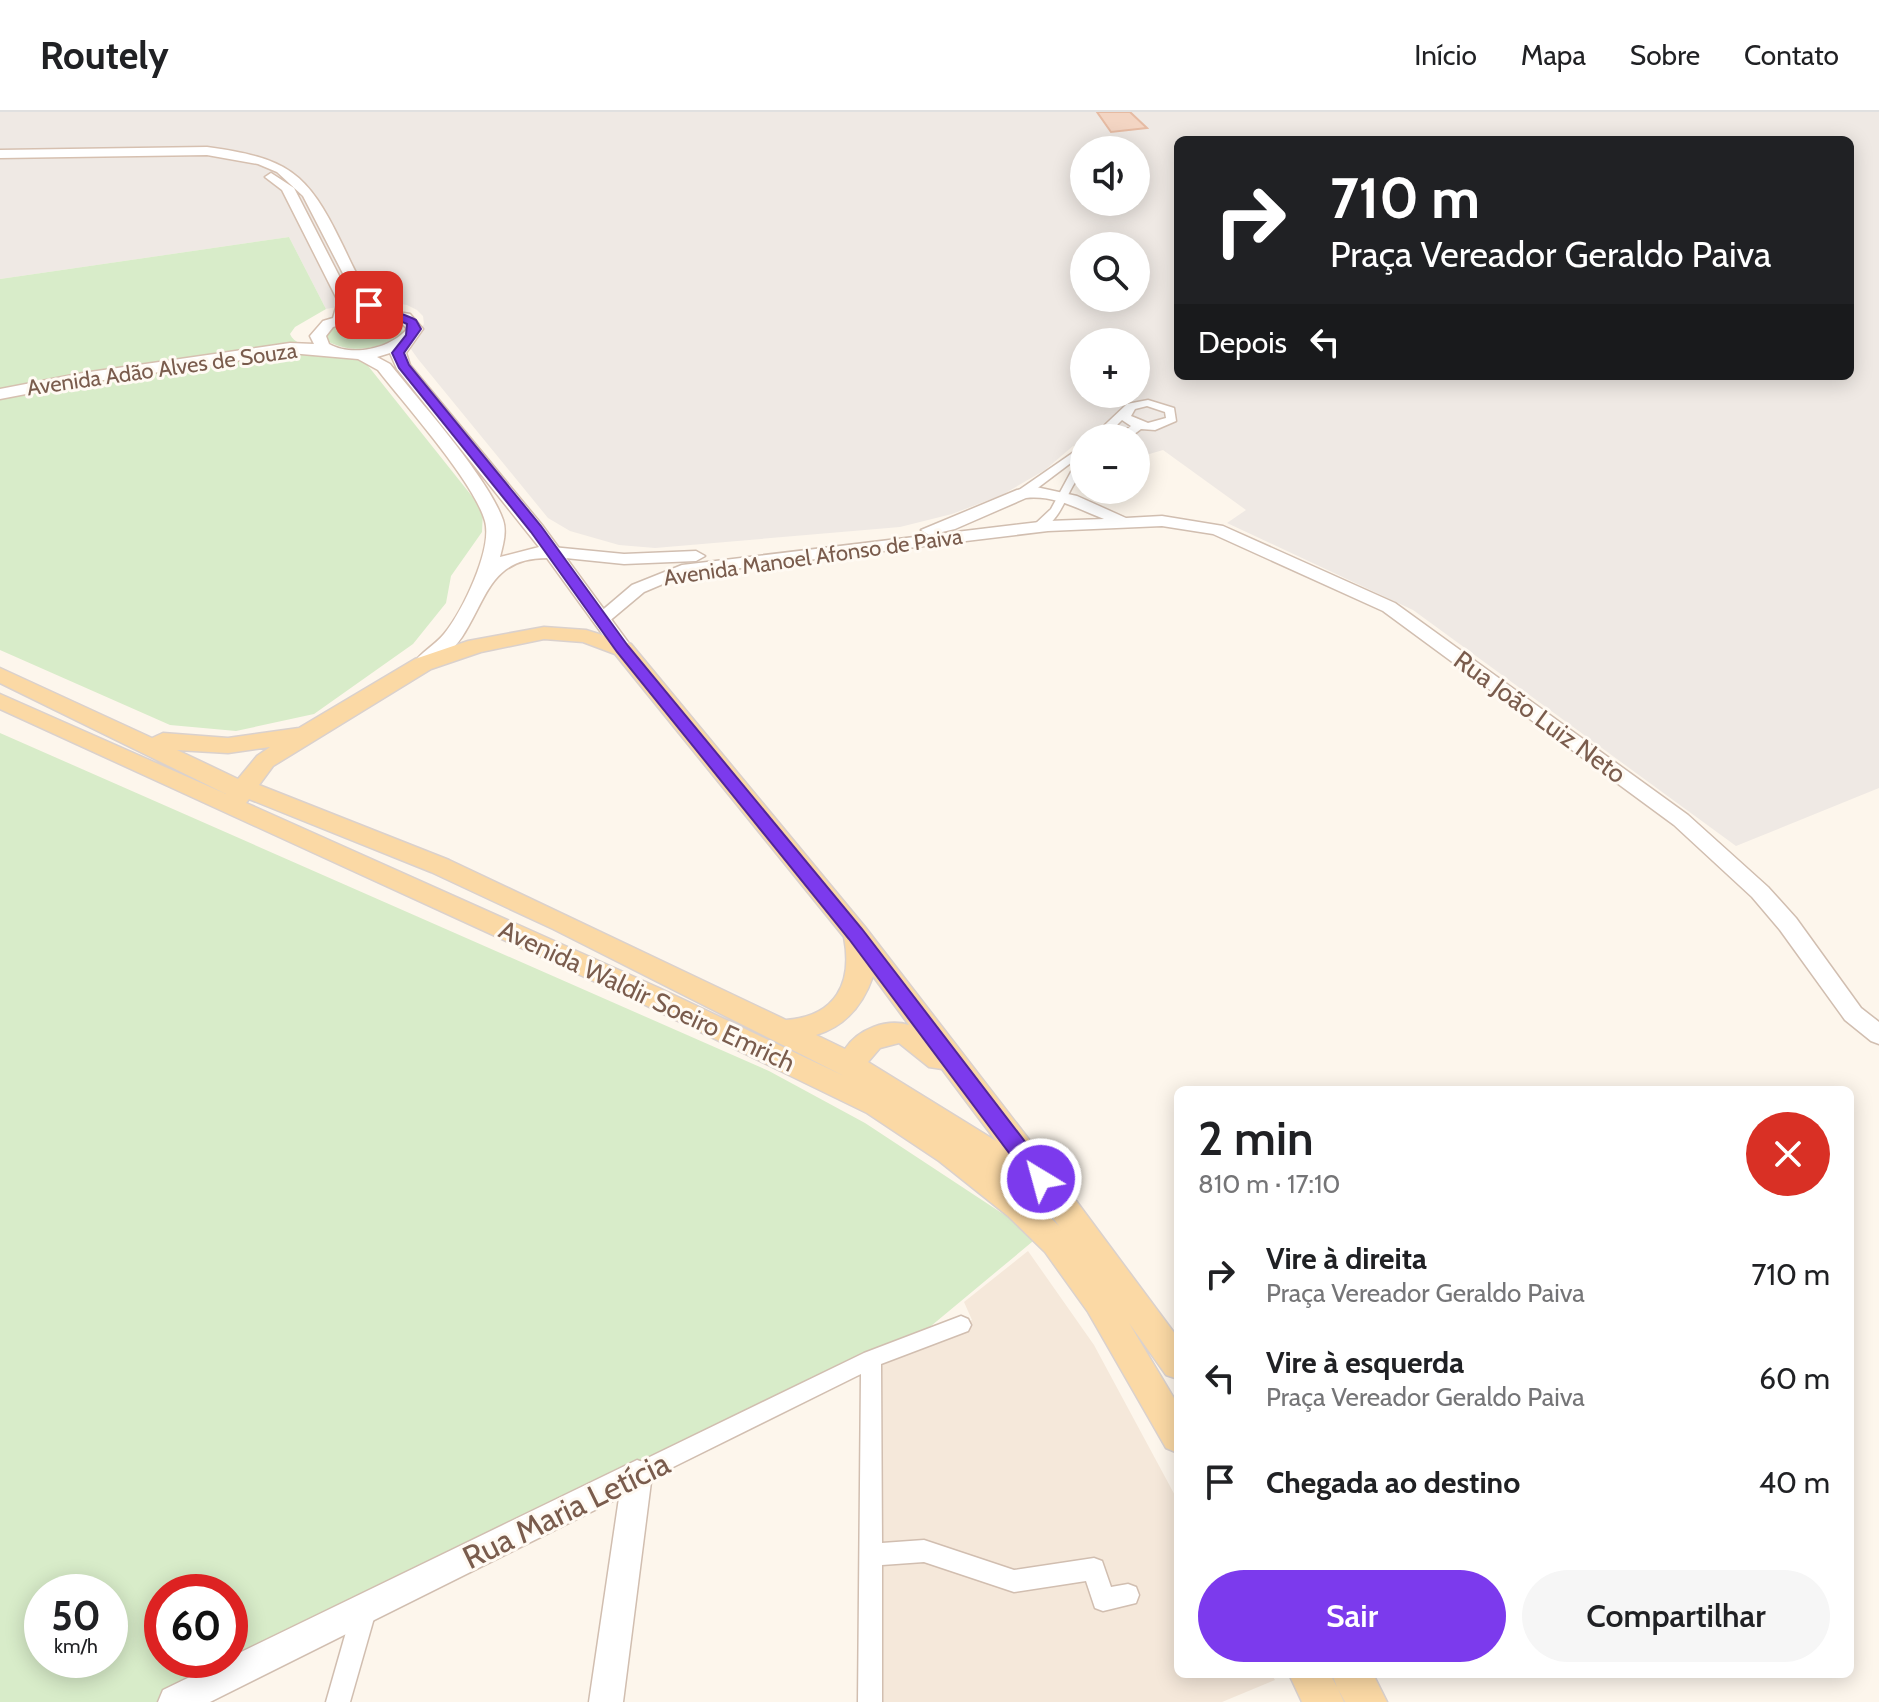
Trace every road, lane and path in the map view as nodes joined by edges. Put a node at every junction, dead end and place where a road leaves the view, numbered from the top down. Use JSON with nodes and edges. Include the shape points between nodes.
{"nodes":[{"id":1,"x":0,"y":157,"type":"edge"},
{"id":2,"x":378,"y":312,"type":"junction"},
{"id":3,"x":340,"y":319,"type":"junction"},
{"id":4,"x":321,"y":331,"type":"junction"},
{"id":5,"x":403,"y":343,"type":"junction"},
{"id":6,"x":325,"y":349,"type":"junction"},
{"id":7,"x":360,"y":354,"type":"junction"},
{"id":8,"x":0,"y":384,"type":"edge"},
{"id":9,"x":0,"y":394,"type":"edge"},
{"id":10,"x":1124,"y":413,"type":"junction"},
{"id":11,"x":1112,"y":424,"type":"edge"},
{"id":12,"x":1137,"y":424,"type":"edge"},
{"id":13,"x":1150,"y":425,"type":"edge"},
{"id":14,"x":1070,"y":458,"type":"edge"},
{"id":15,"x":1070,"y":478,"type":"edge"},
{"id":16,"x":1064,"y":495,"type":"junction"},
{"id":17,"x":1015,"y":496,"type":"junction"},
{"id":18,"x":1127,"y":520,"type":"junction"},
{"id":19,"x":1039,"y":527,"type":"junction"},
{"id":20,"x":552,"y":552,"type":"junction"},
{"id":21,"x":485,"y":577,"type":"junction"},
{"id":22,"x":601,"y":619,"type":"junction"},
{"id":23,"x":623,"y":649,"type":"junction"},
{"id":24,"x":423,"y":664,"type":"junction"},
{"id":25,"x":0,"y":675,"type":"edge"},
{"id":26,"x":0,"y":701,"type":"edge"},
{"id":27,"x":313,"y":729,"type":"junction"},
{"id":28,"x":125,"y":732,"type":"junction"},
{"id":29,"x":236,"y":797,"type":"junction"},
{"id":30,"x":856,"y":934,"type":"junction"},
{"id":31,"x":719,"y":1031,"type":"junction"},
{"id":32,"x":788,"y":1032,"type":"junction"},
{"id":33,"x":1878,"y":1034,"type":"edge"},
{"id":34,"x":854,"y":1066,"type":"junction"},
{"id":35,"x":967,"y":1081,"type":"junction"},
{"id":36,"x":908,"y":1125,"type":"junction"},
{"id":37,"x":1060,"y":1203,"type":"junction"},
{"id":38,"x":961,"y":1325,"type":"dead end"},
{"id":39,"x":871,"y":1359,"type":"junction"},
{"id":40,"x":1174,"y":1359,"type":"edge"},
{"id":41,"x":1174,"y":1430,"type":"edge"},
{"id":42,"x":637,"y":1474,"type":"junction"},
{"id":43,"x":871,"y":1555,"type":"junction"},
{"id":44,"x":1128,"y":1595,"type":"dead end"},
{"id":45,"x":364,"y":1611,"type":"junction"},
{"id":46,"x":1310,"y":1678,"type":"edge"},
{"id":47,"x":1353,"y":1678,"type":"edge"},
{"id":48,"x":175,"y":1702,"type":"edge"},
{"id":49,"x":338,"y":1702,"type":"edge"},
{"id":50,"x":606,"y":1702,"type":"edge"},
{"id":51,"x":870,"y":1702,"type":"edge"},
{"id":52,"x":1324,"y":1702,"type":"edge"},
{"id":53,"x":1367,"y":1702,"type":"edge"}],
"edges":[{"from":1,"to":2,"type":"main road","via":[[183,150],[230,153],[276,165],[303,183],[361,297]]},
{"from":1,"to":3,"type":"main road","via":[[181,156],[223,159],[262,170],[287,188],[345,301]]},
{"from":2,"to":3,"type":"main road"},
{"from":2,"to":5,"type":"main road","via":[[412,322],[415,329]]},
{"from":3,"to":4,"type":"main road","name":"Avenida Adão Alves de Souza"},
{"from":4,"to":6,"type":"main road","via":[[318,340]]},
{"from":4,"to":8,"type":"main road","name":"Avenida Adão Alves de Souza"},
{"from":5,"to":7,"type":"main road"},
{"from":5,"to":20,"type":"main road","via":[[398,353],[403,366]]},
{"from":6,"to":7,"type":"main road","name":"Avenida Adão Alves de Souza"},
{"from":6,"to":9,"type":"main road","name":"Avenida Adão Alves de Souza","via":[[290,348]]},
{"from":7,"to":21,"type":"main road","via":[[384,367],[474,484],[494,525]]},
{"from":10,"to":11,"type":"street"},
{"from":10,"to":12,"type":"street"},
{"from":10,"to":13,"type":"street","via":[[1148,403],[1173,413],[1165,424]]},
{"from":14,"to":17,"type":"street"},
{"from":15,"to":16,"type":"street"},
{"from":16,"to":17,"type":"street","via":[[1045,491]]},
{"from":16,"to":18,"type":"street","name":"Rua João Luiz Neto"},
{"from":16,"to":19,"type":"street","via":[[1058,511]]},
{"from":17,"to":19,"type":"street","via":[[1005,507],[1013,518]]},
{"from":17,"to":20,"type":"street","name":"Avenida Manoel Afonso de Paiva","via":[[949,525],[867,538],[657,558]]},
{"from":18,"to":19,"type":"street","name":"Rua João Luiz Neto"},
{"from":18,"to":33,"type":"street","name":"Rua João Luiz Neto","via":[[1217,530],[1360,592],[1414,623],[1710,845],[1760,892],[1853,1014]]},
{"from":19,"to":22,"type":"street","name":"Avenida Manoel Afonso de Paiva","via":[[682,570],[623,596]]},
{"from":20,"to":21,"type":"main road","via":[[505,559]]},
{"from":20,"to":22,"type":"main road"},
{"from":21,"to":24,"type":"main road","via":[[452,637]]},
{"from":22,"to":23,"type":"main road"},
{"from":23,"to":24,"type":"main road","via":[[586,636],[544,633],[476,646]]},
{"from":23,"to":30,"type":"main road"},
{"from":24,"to":27,"type":"main road"},
{"from":25,"to":28,"type":"main road","name":"Avenida Waldir Soeiro Emrich"},
{"from":26,"to":29,"type":"main road","name":"Avenida Waldir Soeiro Emrich"},
{"from":27,"to":28,"type":"main road","via":[[270,741],[215,747]]},
{"from":27,"to":29,"type":"main road","via":[[265,761]]},
{"from":28,"to":29,"type":"main road","name":"Avenida Waldir Soeiro Emrich"},
{"from":29,"to":31,"type":"main road","name":"Avenida Waldir Soeiro Emrich"},
{"from":29,"to":32,"type":"main road","name":"Avenida Waldir Soeiro Emrich","via":[[252,791],[440,866]]},
{"from":30,"to":32,"type":"main road","via":[[862,967],[850,1000],[821,1021]]},
{"from":30,"to":35,"type":"main road"},
{"from":31,"to":32,"type":"main road"},
{"from":31,"to":36,"type":"main road","name":"Avenida Waldir Soeiro Emrich","via":[[877,1105]]},
{"from":32,"to":34,"type":"main road","name":"Avenida Waldir Soeiro Emrich"},
{"from":34,"to":35,"type":"main road","via":[[865,1044],[899,1032]]},
{"from":34,"to":36,"type":"main road","via":[[864,1085]]},
{"from":34,"to":37,"type":"main road","name":"Avenida Waldir Soeiro Emrich"},
{"from":35,"to":37,"type":"main road"},
{"from":36,"to":41,"type":"main road","name":"Avenida Waldir Soeiro Emrich","via":[[1019,1207],[1056,1243],[1099,1302]]},
{"from":37,"to":40,"type":"main road","name":"Avenida Waldir Soeiro Emrich"},
{"from":38,"to":39,"type":"street","name":"Rua Maria Letícia"},
{"from":39,"to":42,"type":"street","name":"Rua Maria Letícia"},
{"from":39,"to":43,"type":"street"},
{"from":42,"to":45,"type":"street","name":"Rua Maria Letícia"},
{"from":42,"to":50,"type":"street"},
{"from":43,"to":44,"type":"street","via":[[924,1551],[1014,1581],[1094,1569],[1103,1600]]},
{"from":43,"to":51,"type":"street"},
{"from":45,"to":48,"type":"street","name":"Rua Maria Letícia"},
{"from":45,"to":49,"type":"street"},
{"from":46,"to":52,"type":"main road"},
{"from":47,"to":53,"type":"main road"}]}
